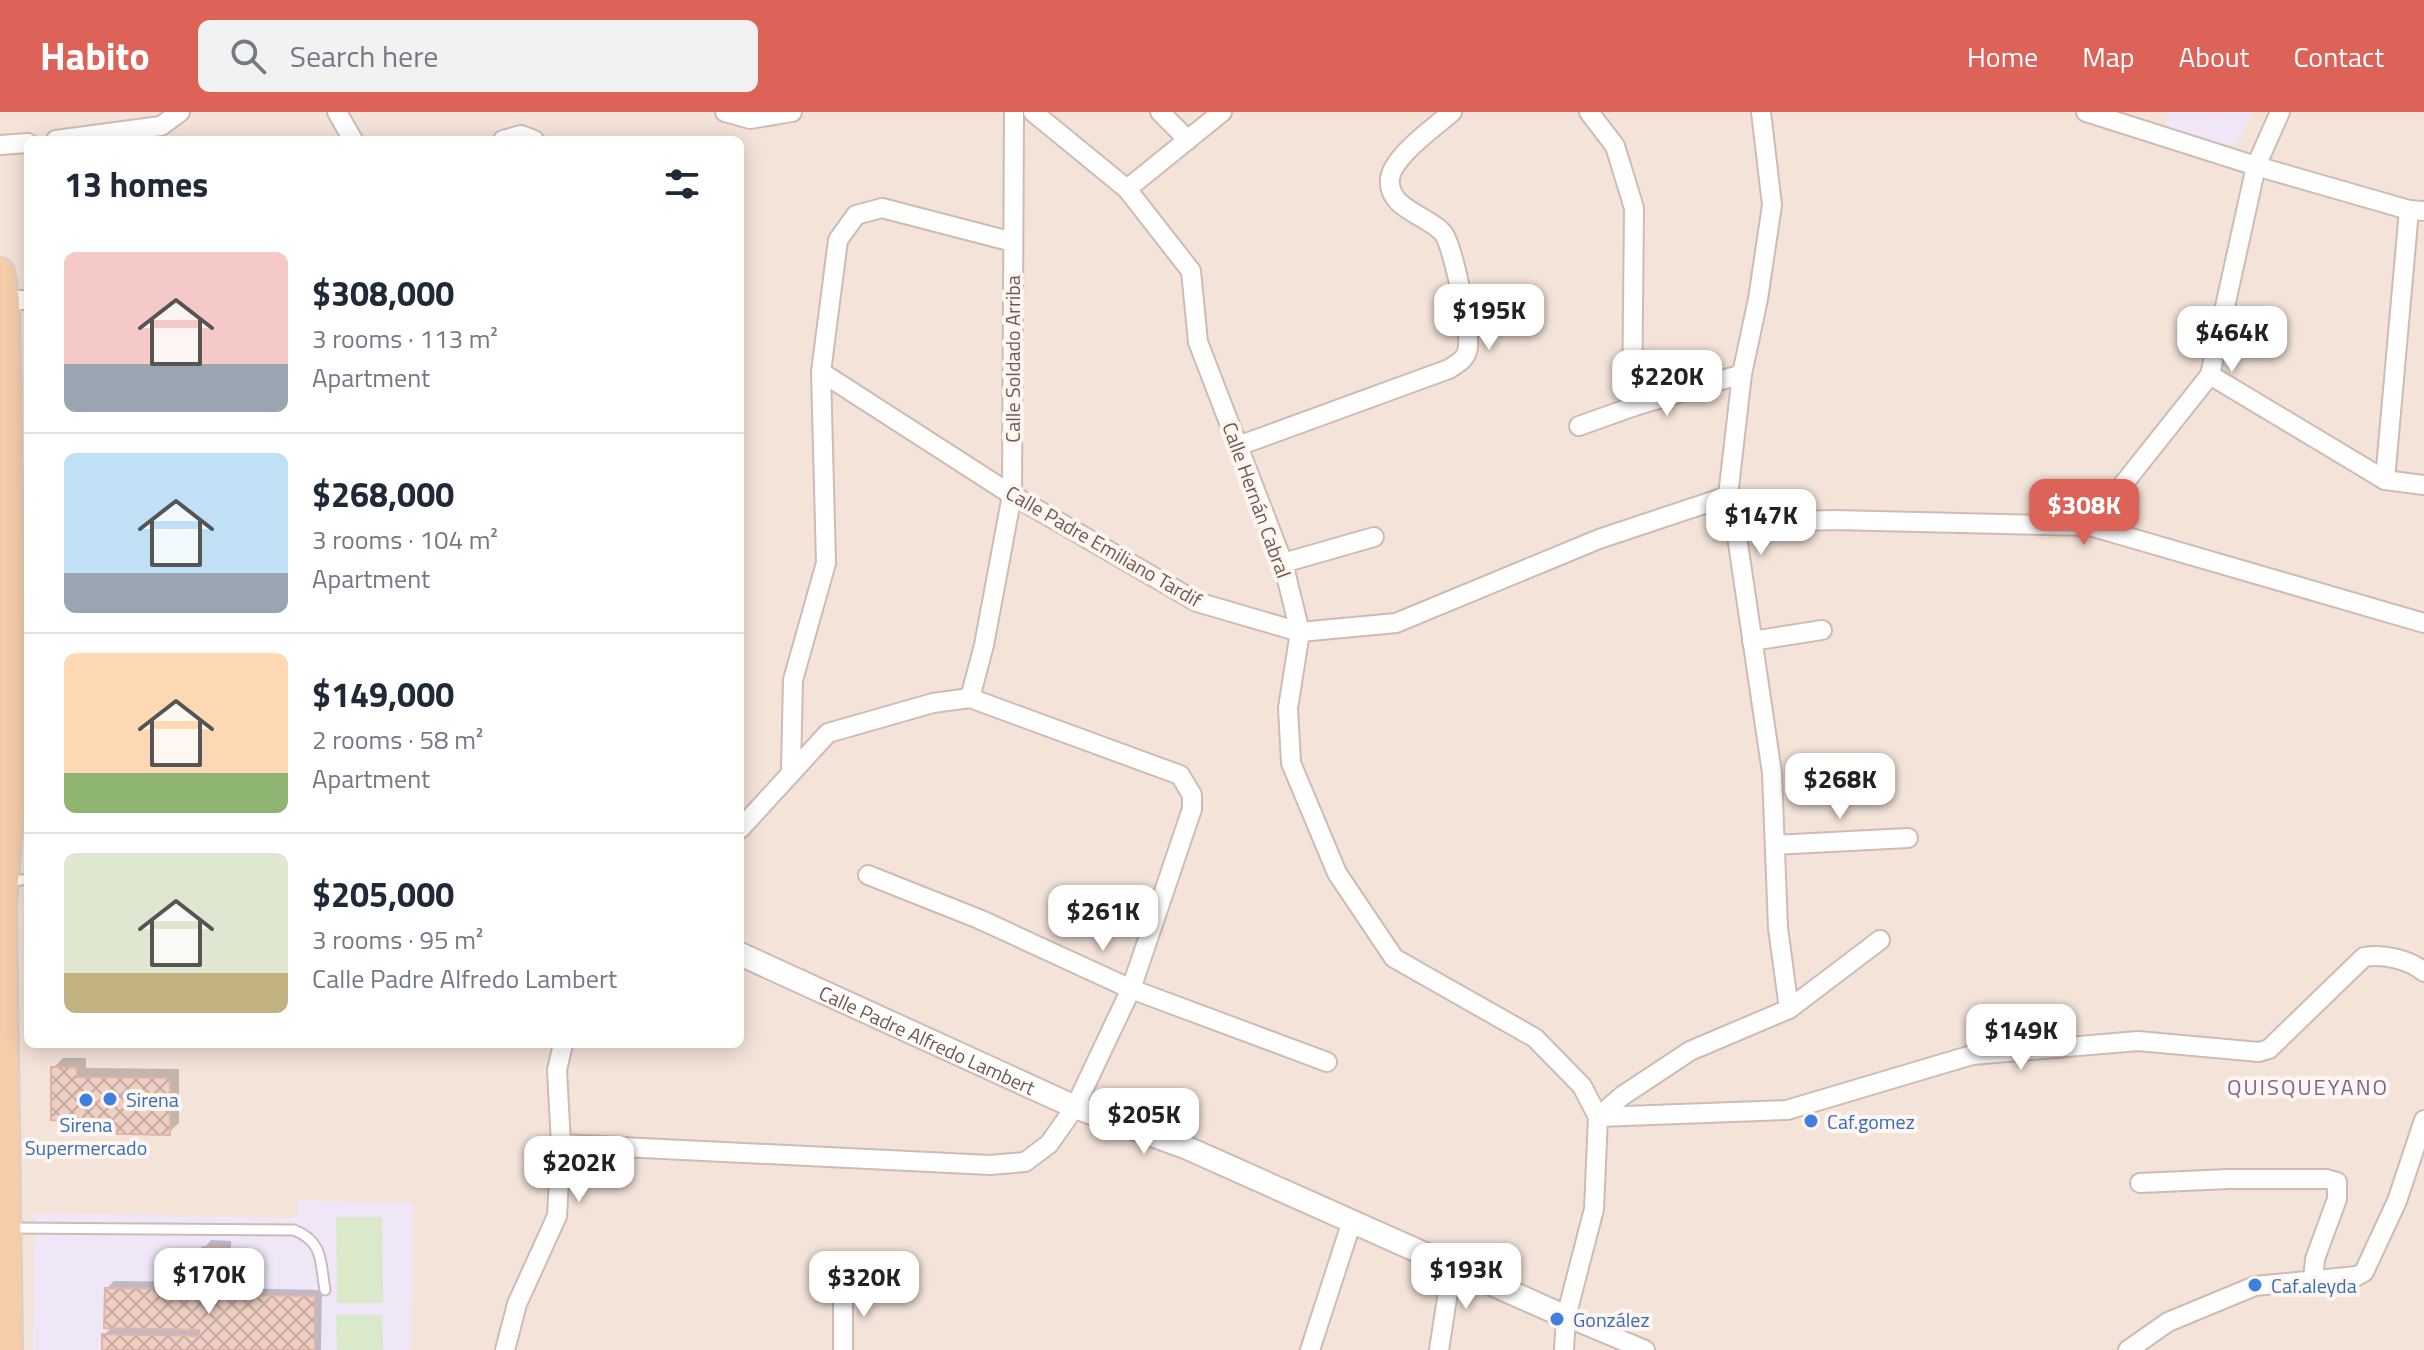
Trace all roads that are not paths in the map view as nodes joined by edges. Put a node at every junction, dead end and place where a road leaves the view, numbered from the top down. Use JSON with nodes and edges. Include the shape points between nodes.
{"nodes":[{"id":1,"x":180,"y":112,"type":"edge"},
{"id":2,"x":337,"y":112,"type":"edge"},
{"id":3,"x":725,"y":112,"type":"edge"},
{"id":4,"x":792,"y":112,"type":"edge"},
{"id":5,"x":1014,"y":112,"type":"edge"},
{"id":6,"x":1033,"y":112,"type":"edge"},
{"id":7,"x":1160,"y":112,"type":"edge"},
{"id":8,"x":1222,"y":112,"type":"edge"},
{"id":9,"x":1452,"y":112,"type":"edge"},
{"id":10,"x":1589,"y":112,"type":"edge"},
{"id":11,"x":1761,"y":112,"type":"edge"},
{"id":12,"x":2086,"y":112,"type":"edge"},
{"id":13,"x":2280,"y":112,"type":"edge"},
{"id":14,"x":163,"y":133,"type":"edge"},
{"id":15,"x":117,"y":136,"type":"edge"},
{"id":16,"x":351,"y":136,"type":"edge"},
{"id":17,"x":1188,"y":140,"type":"junction"},
{"id":18,"x":24,"y":143,"type":"edge"},
{"id":19,"x":0,"y":145,"type":"edge"},
{"id":20,"x":2256,"y":166,"type":"junction"},
{"id":21,"x":1127,"y":189,"type":"junction"},
{"id":22,"x":2417,"y":210,"type":"edge"},
{"id":23,"x":1013,"y":242,"type":"junction"},
{"id":24,"x":8,"y":293,"type":"edge"},
{"id":25,"x":821,"y":372,"type":"junction"},
{"id":26,"x":1742,"y":374,"type":"junction"},
{"id":27,"x":2210,"y":375,"type":"junction"},
{"id":28,"x":1632,"y":407,"type":"junction"},
{"id":29,"x":1579,"y":426,"type":"dead end"},
{"id":30,"x":1238,"y":446,"type":"junction"},
{"id":31,"x":2385,"y":480,"type":"junction"},
{"id":32,"x":2424,"y":485,"type":"edge"},
{"id":33,"x":1012,"y":495,"type":"junction"},
{"id":34,"x":1728,"y":496,"type":"junction"},
{"id":35,"x":1735,"y":523,"type":"junction"},
{"id":36,"x":2090,"y":526,"type":"junction"},
{"id":37,"x":1374,"y":537,"type":"dead end"},
{"id":38,"x":1283,"y":563,"type":"junction"},
{"id":39,"x":9,"y":619,"type":"edge"},
{"id":40,"x":2424,"y":623,"type":"edge"},
{"id":41,"x":1822,"y":630,"type":"dead end"},
{"id":42,"x":1300,"y":632,"type":"junction"},
{"id":43,"x":1752,"y":641,"type":"junction"},
{"id":44,"x":970,"y":698,"type":"junction"},
{"id":45,"x":791,"y":770,"type":"junction"},
{"id":46,"x":13,"y":773,"type":"edge"},
{"id":47,"x":744,"y":824,"type":"edge"},
{"id":48,"x":1908,"y":838,"type":"dead end"},
{"id":49,"x":1775,"y":845,"type":"junction"},
{"id":50,"x":868,"y":875,"type":"dead end"},
{"id":51,"x":8,"y":894,"type":"edge"},
{"id":52,"x":1880,"y":940,"type":"dead end"},
{"id":53,"x":744,"y":956,"type":"edge"},
{"id":54,"x":2424,"y":972,"type":"edge"},
{"id":55,"x":1131,"y":989,"type":"junction"},
{"id":56,"x":1789,"y":1009,"type":"junction"},
{"id":57,"x":562,"y":1048,"type":"edge"},
{"id":58,"x":1327,"y":1062,"type":"dead end"},
{"id":59,"x":1075,"y":1107,"type":"junction"},
{"id":60,"x":1598,"y":1117,"type":"junction"},
{"id":61,"x":2424,"y":1120,"type":"edge"},
{"id":62,"x":561,"y":1144,"type":"junction"},
{"id":63,"x":2140,"y":1183,"type":"dead end"},
{"id":64,"x":1352,"y":1221,"type":"junction"},
{"id":65,"x":6,"y":1228,"type":"junction"},
{"id":66,"x":1452,"y":1266,"type":"junction"},
{"id":67,"x":2313,"y":1281,"type":"junction"},
{"id":68,"x":843,"y":1289,"type":"dead end"},
{"id":69,"x":325,"y":1290,"type":"dead end"},
{"id":70,"x":1566,"y":1317,"type":"junction"},
{"id":71,"x":8,"y":1350,"type":"edge"},
{"id":72,"x":505,"y":1350,"type":"edge"},
{"id":73,"x":843,"y":1350,"type":"edge"},
{"id":74,"x":1310,"y":1350,"type":"edge"},
{"id":75,"x":1439,"y":1350,"type":"edge"},
{"id":76,"x":1564,"y":1350,"type":"edge"},
{"id":77,"x":1645,"y":1350,"type":"edge"},
{"id":78,"x":2128,"y":1350,"type":"edge"}],
"edges":[{"from":1,"to":14,"type":"street"},
{"from":2,"to":16,"type":"street"},
{"from":3,"to":4,"type":"street","via":[[750,119]]},
{"from":5,"to":23,"type":"street","name":"Calle Soldado Arriba"},
{"from":6,"to":21,"type":"street","name":"Calle Hernán Cabral"},
{"from":7,"to":17,"type":"street"},
{"from":8,"to":17,"type":"street"},
{"from":9,"to":30,"type":"street","via":[[1403,156],[1390,177],[1392,194],[1446,237],[1460,288],[1468,348],[1464,360]]},
{"from":10,"to":28,"type":"street","via":[[1615,146],[1634,208]]},
{"from":11,"to":26,"type":"street","via":[[1772,205]]},
{"from":12,"to":20,"type":"street"},
{"from":13,"to":20,"type":"street"},
{"from":14,"to":15,"type":"street"},
{"from":17,"to":21,"type":"street"},
{"from":18,"to":19,"type":"street"},
{"from":20,"to":22,"type":"street"},
{"from":20,"to":27,"type":"street"},
{"from":21,"to":30,"type":"street","name":"Calle Hernán Cabral","via":[[1191,271],[1198,342]]},
{"from":22,"to":31,"type":"street"},
{"from":23,"to":25,"type":"street","via":[[882,208],[856,215],[838,240]]},
{"from":23,"to":33,"type":"street","name":"Calle Soldado Arriba"},
{"from":24,"to":39,"type":"main road"},
{"from":25,"to":33,"type":"street","name":"Calle Padre Emiliano Tardif"},
{"from":25,"to":45,"type":"street","via":[[826,563],[793,680]]},
{"from":26,"to":28,"type":"street"},
{"from":26,"to":34,"type":"street"},
{"from":27,"to":31,"type":"street"},
{"from":27,"to":36,"type":"street"},
{"from":28,"to":29,"type":"street"},
{"from":30,"to":38,"type":"street","name":"Calle Hernán Cabral"},
{"from":31,"to":32,"type":"street"},
{"from":33,"to":42,"type":"street","name":"Calle Padre Emiliano Tardif","via":[[1197,602]]},
{"from":33,"to":44,"type":"street","name":"Calle Soldado Arriba"},
{"from":34,"to":35,"type":"street"},
{"from":34,"to":42,"type":"street","name":"Calle Padre Emiliano Tardif","via":[[1599,539],[1396,623]]},
{"from":35,"to":36,"type":"street"},
{"from":35,"to":43,"type":"street"},
{"from":36,"to":40,"type":"street"},
{"from":37,"to":38,"type":"street"},
{"from":38,"to":42,"type":"street","name":"Calle Hernán Cabral"},
{"from":39,"to":46,"type":"main road"},
{"from":41,"to":43,"type":"street"},
{"from":42,"to":60,"type":"street","name":"Calle Hernán Cabral","via":[[1288,708],[1291,763],[1337,873],[1394,958],[1535,1038],[1582,1086]]},
{"from":43,"to":49,"type":"street","via":[[1772,773]]},
{"from":44,"to":45,"type":"street","via":[[933,703],[828,733]]},
{"from":44,"to":55,"type":"street","via":[[1180,775],[1188,785],[1192,809]]},
{"from":45,"to":47,"type":"street"},
{"from":46,"to":51,"type":"main road"},
{"from":48,"to":49,"type":"street"},
{"from":49,"to":56,"type":"street","via":[[1778,928]]},
{"from":50,"to":55,"type":"street"},
{"from":51,"to":65,"type":"main road"},
{"from":52,"to":56,"type":"street"},
{"from":53,"to":59,"type":"street","name":"Calle Padre Alfredo Lambert"},
{"from":54,"to":60,"type":"street","via":[[2380,955],[2364,957],[2269,1049],[2259,1052],[2138,1041],[1972,1055],[1787,1110]]},
{"from":55,"to":58,"type":"street"},
{"from":55,"to":59,"type":"street"},
{"from":56,"to":60,"type":"street","via":[[1690,1051]]},
{"from":57,"to":62,"type":"street","via":[[557,1070]]},
{"from":59,"to":62,"type":"street","via":[[1049,1144],[1025,1162],[990,1165]]},
{"from":59,"to":64,"type":"street","name":"Calle Padre Alfredo Lambert","via":[[1185,1147]]},
{"from":60,"to":70,"type":"street","via":[[1594,1209]]},
{"from":61,"to":67,"type":"street","via":[[2397,1201],[2364,1272]]},
{"from":62,"to":72,"type":"street","via":[[557,1216],[517,1304]]},
{"from":63,"to":67,"type":"street","via":[[2337,1182],[2337,1199],[2319,1246]]},
{"from":64,"to":66,"type":"street","name":"Calle Padre Alfredo Lambert"},
{"from":64,"to":74,"type":"street"},
{"from":65,"to":69,"type":"lane","via":[[294,1230],[309,1236],[318,1249]]},
{"from":65,"to":71,"type":"main road"},
{"from":66,"to":70,"type":"street","name":"Calle Padre Alfredo Lambert"},
{"from":66,"to":75,"type":"street"},
{"from":67,"to":78,"type":"street","via":[[2255,1286],[2168,1322]]},
{"from":68,"to":73,"type":"street"},
{"from":70,"to":76,"type":"street"},
{"from":70,"to":77,"type":"street","name":"Calle Padre Alfredo Lambert"}]}
